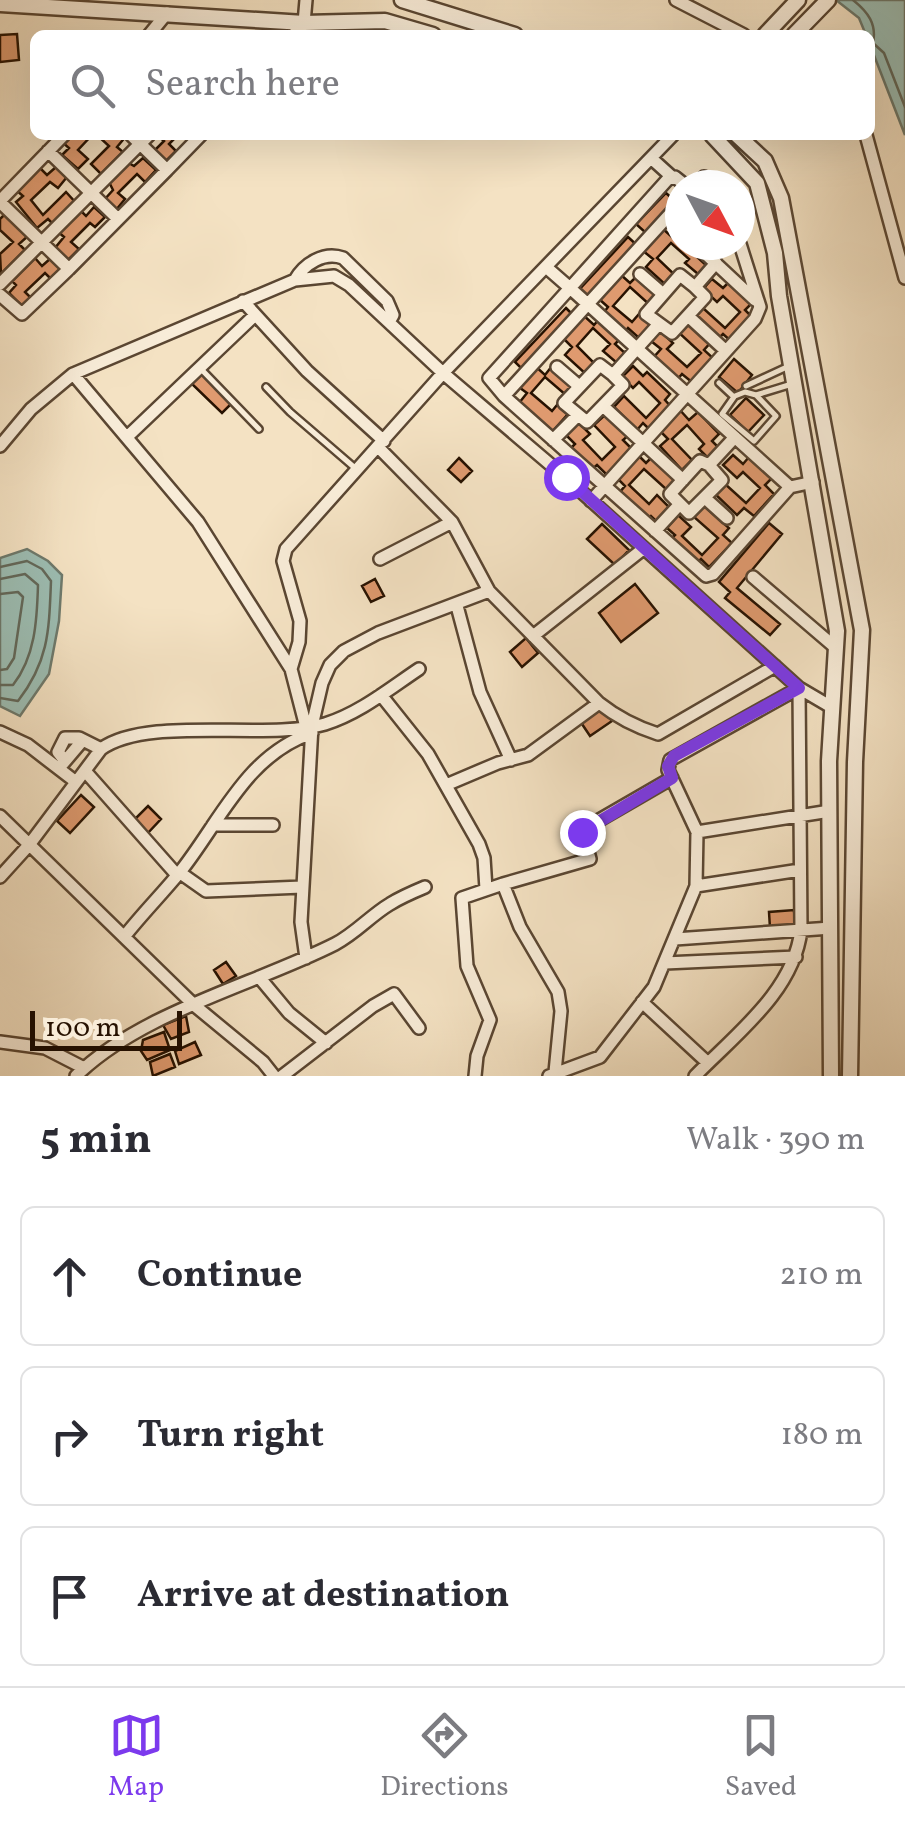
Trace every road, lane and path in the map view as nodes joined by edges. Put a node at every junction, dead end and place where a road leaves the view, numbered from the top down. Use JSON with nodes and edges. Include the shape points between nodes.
{"nodes":[{"id":1,"x":306,"y":0,"type":"edge"},
{"id":2,"x":402,"y":0,"type":"edge"},
{"id":3,"x":676,"y":0,"type":"edge"},
{"id":4,"x":798,"y":0,"type":"edge"},
{"id":5,"x":828,"y":0,"type":"edge"},
{"id":6,"x":0,"y":4,"type":"edge"},
{"id":7,"x":167,"y":13,"type":"junction"},
{"id":8,"x":299,"y":29,"type":"edge"},
{"id":9,"x":153,"y":30,"type":"edge"},
{"id":10,"x":416,"y":30,"type":"edge"},
{"id":11,"x":499,"y":30,"type":"edge"},
{"id":12,"x":734,"y":30,"type":"edge"},
{"id":13,"x":770,"y":30,"type":"edge"},
{"id":14,"x":799,"y":30,"type":"edge"},
{"id":15,"x":59,"y":140,"type":"edge"},
{"id":16,"x":138,"y":140,"type":"edge"},
{"id":17,"x":142,"y":140,"type":"edge"},
{"id":18,"x":196,"y":140,"type":"edge"},
{"id":19,"x":668,"y":140,"type":"edge"},
{"id":20,"x":717,"y":140,"type":"edge"},
{"id":21,"x":742,"y":140,"type":"edge"},
{"id":22,"x":867,"y":140,"type":"edge"},
{"id":23,"x":48,"y":151,"type":"junction"},
{"id":24,"x":651,"y":158,"type":"junction"},
{"id":25,"x":166,"y":170,"type":"junction"},
{"id":26,"x":665,"y":171,"type":"edge"},
{"id":27,"x":665,"y":185,"type":"edge"},
{"id":28,"x":91,"y":192,"type":"junction"},
{"id":29,"x":0,"y":202,"type":"edge"},
{"id":30,"x":118,"y":219,"type":"junction"},
{"id":31,"x":665,"y":220,"type":"edge"},
{"id":32,"x":41,"y":242,"type":"junction"},
{"id":33,"x":713,"y":260,"type":"edge"},
{"id":34,"x":744,"y":260,"type":"edge"},
{"id":35,"x":716,"y":263,"type":"junction"},
{"id":36,"x":546,"y":266,"type":"junction"},
{"id":37,"x":68,"y":269,"type":"junction"},
{"id":38,"x":640,"y":274,"type":"dead end"},
{"id":39,"x":905,"y":278,"type":"edge"},
{"id":40,"x":295,"y":280,"type":"junction"},
{"id":41,"x":0,"y":284,"type":"edge"},
{"id":42,"x":695,"y":287,"type":"junction"},
{"id":43,"x":570,"y":288,"type":"junction"},
{"id":44,"x":662,"y":294,"type":"junction"},
{"id":45,"x":0,"y":295,"type":"edge"},
{"id":46,"x":242,"y":301,"type":"junction"},
{"id":47,"x":588,"y":306,"type":"junction"},
{"id":48,"x":758,"y":308,"type":"junction"},
{"id":49,"x":782,"y":312,"type":"junction"},
{"id":50,"x":255,"y":315,"type":"junction"},
{"id":51,"x":688,"y":316,"type":"junction"},
{"id":52,"x":389,"y":322,"type":"junction"},
{"id":53,"x":658,"y":325,"type":"junction"},
{"id":54,"x":637,"y":348,"type":"junction"},
{"id":55,"x":726,"y":351,"type":"junction"},
{"id":56,"x":792,"y":364,"type":"junction"},
{"id":57,"x":558,"y":367,"type":"dead end"},
{"id":58,"x":200,"y":368,"type":"junction"},
{"id":59,"x":444,"y":373,"type":"junction"},
{"id":60,"x":73,"y":374,"type":"junction"},
{"id":61,"x":613,"y":375,"type":"junction"},
{"id":62,"x":718,"y":383,"type":"dead end"},
{"id":63,"x":795,"y":383,"type":"junction"},
{"id":64,"x":579,"y":386,"type":"junction"},
{"id":65,"x":746,"y":386,"type":"dead end"},
{"id":66,"x":266,"y":387,"type":"dead end"},
{"id":67,"x":688,"y":394,"type":"junction"},
{"id":68,"x":756,"y":394,"type":"junction"},
{"id":69,"x":504,"y":396,"type":"junction"},
{"id":70,"x":734,"y":397,"type":"junction"},
{"id":71,"x":603,"y":406,"type":"junction"},
{"id":72,"x":578,"y":415,"type":"junction"},
{"id":73,"x":259,"y":429,"type":"dead end"},
{"id":74,"x":126,"y":437,"type":"junction"},
{"id":75,"x":734,"y":437,"type":"junction"},
{"id":76,"x":554,"y":440,"type":"junction"},
{"id":77,"x":381,"y":444,"type":"junction"},
{"id":78,"x":643,"y":444,"type":"junction"},
{"id":79,"x":0,"y":446,"type":"edge"},
{"id":80,"x":710,"y":465,"type":"junction"},
{"id":81,"x":358,"y":470,"type":"junction"},
{"id":82,"x":684,"y":480,"type":"junction"},
{"id":83,"x":812,"y":482,"type":"junction"},
{"id":84,"x":605,"y":486,"type":"junction"},
{"id":85,"x":790,"y":487,"type":"junction"},
{"id":86,"x":705,"y":498,"type":"junction"},
{"id":87,"x":591,"y":500,"type":"junction"},
{"id":88,"x":679,"y":505,"type":"junction"},
{"id":89,"x":727,"y":518,"type":"dead end"},
{"id":90,"x":452,"y":522,"type":"junction"},
{"id":91,"x":655,"y":532,"type":"junction"},
{"id":92,"x":643,"y":549,"type":"junction"},
{"id":93,"x":380,"y":559,"type":"dead end"},
{"id":94,"x":753,"y":577,"type":"dead end"},
{"id":95,"x":489,"y":591,"type":"junction"},
{"id":96,"x":456,"y":606,"type":"junction"},
{"id":97,"x":532,"y":636,"type":"junction"},
{"id":98,"x":836,"y":648,"type":"junction"},
{"id":99,"x":774,"y":666,"type":"junction"},
{"id":100,"x":291,"y":668,"type":"junction"},
{"id":101,"x":419,"y":670,"type":"dead end"},
{"id":102,"x":799,"y":688,"type":"junction"},
{"id":103,"x":380,"y":695,"type":"junction"},
{"id":104,"x":600,"y":703,"type":"junction"},
{"id":105,"x":832,"y":708,"type":"junction"},
{"id":106,"x":310,"y":729,"type":"junction"},
{"id":107,"x":0,"y":732,"type":"edge"},
{"id":108,"x":102,"y":749,"type":"junction"},
{"id":109,"x":511,"y":760,"type":"junction"},
{"id":110,"x":62,"y":765,"type":"junction"},
{"id":111,"x":85,"y":770,"type":"junction"},
{"id":112,"x":672,"y":778,"type":"junction"},
{"id":113,"x":76,"y":782,"type":"junction"},
{"id":114,"x":446,"y":785,"type":"junction"},
{"id":115,"x":830,"y":811,"type":"junction"},
{"id":116,"x":800,"y":815,"type":"junction"},
{"id":117,"x":0,"y":816,"type":"edge"},
{"id":118,"x":213,"y":825,"type":"junction"},
{"id":119,"x":273,"y":825,"type":"dead end"},
{"id":120,"x":697,"y":832,"type":"junction"},
{"id":121,"x":30,"y":845,"type":"junction"},
{"id":122,"x":800,"y":870,"type":"junction"},
{"id":123,"x":178,"y":873,"type":"junction"},
{"id":124,"x":0,"y":877,"type":"edge"},
{"id":125,"x":503,"y":884,"type":"junction"},
{"id":126,"x":425,"y":886,"type":"dead end"},
{"id":127,"x":696,"y":886,"type":"junction"},
{"id":128,"x":302,"y":887,"type":"junction"},
{"id":129,"x":486,"y":889,"type":"junction"},
{"id":130,"x":831,"y":928,"type":"junction"},
{"id":131,"x":800,"y":930,"type":"junction"},
{"id":132,"x":124,"y":937,"type":"junction"},
{"id":133,"x":675,"y":939,"type":"junction"},
{"id":134,"x":796,"y":957,"type":"junction"},
{"id":135,"x":306,"y":958,"type":"junction"},
{"id":136,"x":665,"y":963,"type":"junction"},
{"id":137,"x":259,"y":978,"type":"junction"},
{"id":138,"x":642,"y":1002,"type":"junction"},
{"id":139,"x":194,"y":1005,"type":"junction"},
{"id":140,"x":419,"y":1028,"type":"dead end"},
{"id":141,"x":0,"y":1042,"type":"edge"},
{"id":142,"x":326,"y":1042,"type":"junction"},
{"id":143,"x":708,"y":1063,"type":"junction"},
{"id":144,"x":80,"y":1072,"type":"edge"},
{"id":145,"x":552,"y":1074,"type":"edge"},
{"id":146,"x":274,"y":1076,"type":"edge"},
{"id":147,"x":282,"y":1076,"type":"edge"},
{"id":148,"x":475,"y":1076,"type":"edge"},
{"id":149,"x":695,"y":1076,"type":"edge"},
{"id":150,"x":831,"y":1076,"type":"edge"},
{"id":151,"x":850,"y":1076,"type":"edge"}],
"edges":[{"from":1,"to":8,"type":"street"},
{"from":2,"to":11,"type":"street"},
{"from":3,"to":12,"type":"street"},
{"from":4,"to":13,"type":"street"},
{"from":5,"to":14,"type":"street"},
{"from":6,"to":7,"type":"street"},
{"from":7,"to":8,"type":"street"},
{"from":7,"to":9,"type":"street"},
{"from":8,"to":10,"type":"street","via":[[385,21]]},
{"from":15,"to":23,"type":"street"},
{"from":16,"to":28,"type":"street"},
{"from":17,"to":25,"type":"street"},
{"from":18,"to":25,"type":"street"},
{"from":19,"to":24,"type":"street"},
{"from":20,"to":49,"type":"street","via":[[757,183]]},
{"from":21,"to":151,"type":"street","via":[[765,162],[781,198],[862,630]]},
{"from":22,"to":39,"type":"street"},
{"from":23,"to":28,"type":"street"},
{"from":23,"to":29,"type":"street"},
{"from":24,"to":26,"type":"street"},
{"from":24,"to":36,"type":"street"},
{"from":25,"to":30,"type":"street"},
{"from":27,"to":43,"type":"street"},
{"from":28,"to":30,"type":"street"},
{"from":28,"to":32,"type":"street"},
{"from":29,"to":32,"type":"street"},
{"from":30,"to":37,"type":"street"},
{"from":31,"to":47,"type":"street"},
{"from":32,"to":37,"type":"street"},
{"from":32,"to":41,"type":"street"},
{"from":33,"to":35,"type":"street"},
{"from":34,"to":48,"type":"street"},
{"from":35,"to":42,"type":"street"},
{"from":35,"to":48,"type":"street"},
{"from":36,"to":43,"type":"street"},
{"from":36,"to":59,"type":"street"},
{"from":37,"to":45,"type":"street","via":[[22,314]]},
{"from":38,"to":44,"type":"street"},
{"from":40,"to":46,"type":"street"},
{"from":40,"to":52,"type":"street","via":[[342,279]]},
{"from":40,"to":52,"type":"street","via":[[314,261],[343,258],[388,301]]},
{"from":42,"to":44,"type":"street","via":[[680,275]]},
{"from":42,"to":51,"type":"street","via":[[705,297]]},
{"from":43,"to":47,"type":"street"},
{"from":43,"to":69,"type":"street","via":[[489,378]]},
{"from":44,"to":53,"type":"street","via":[[646,313]]},
{"from":46,"to":50,"type":"street"},
{"from":46,"to":60,"type":"street"},
{"from":47,"to":54,"type":"street"},
{"from":47,"to":69,"type":"street"},
{"from":48,"to":49,"type":"street"},
{"from":48,"to":55,"type":"street"},
{"from":49,"to":56,"type":"street"},
{"from":50,"to":58,"type":"street"},
{"from":50,"to":77,"type":"street"},
{"from":51,"to":53,"type":"street","via":[[669,334]]},
{"from":51,"to":55,"type":"street"},
{"from":52,"to":59,"type":"street"},
{"from":53,"to":54,"type":"street"},
{"from":54,"to":61,"type":"street"},
{"from":54,"to":67,"type":"street"},
{"from":55,"to":67,"type":"street"},
{"from":56,"to":63,"type":"street"},
{"from":56,"to":65,"type":"lane"},
{"from":57,"to":64,"type":"street"},
{"from":58,"to":73,"type":"lane"},
{"from":58,"to":74,"type":"street"},
{"from":59,"to":77,"type":"street"},
{"from":59,"to":87,"type":"street"},
{"from":60,"to":74,"type":"street"},
{"from":60,"to":79,"type":"street","via":[[30,409]]},
{"from":61,"to":64,"type":"street","via":[[600,365]]},
{"from":61,"to":71,"type":"street","via":[[623,386]]},
{"from":62,"to":70,"type":"lane"},
{"from":63,"to":68,"type":"lane"},
{"from":63,"to":83,"type":"street"},
{"from":64,"to":72,"type":"street","via":[[564,402]]},
{"from":66,"to":81,"type":"lane"},
{"from":67,"to":75,"type":"street"},
{"from":67,"to":78,"type":"street"},
{"from":68,"to":70,"type":"lane"},
{"from":68,"to":70,"type":"lane","via":[[776,418],[754,441],[722,414]]},
{"from":69,"to":76,"type":"street"},
{"from":71,"to":72,"type":"street","via":[[588,422]]},
{"from":71,"to":78,"type":"street"},
{"from":72,"to":76,"type":"street"},
{"from":74,"to":100,"type":"street","via":[[214,544]]},
{"from":75,"to":80,"type":"street"},
{"from":75,"to":85,"type":"street"},
{"from":76,"to":84,"type":"street"},
{"from":77,"to":81,"type":"street"},
{"from":77,"to":90,"type":"street"},
{"from":78,"to":82,"type":"street"},
{"from":78,"to":84,"type":"street"},
{"from":80,"to":82,"type":"street","via":[[702,460]]},
{"from":80,"to":86,"type":"street","via":[[722,478]]},
{"from":81,"to":100,"type":"street","via":[[283,554],[300,621]]},
{"from":82,"to":88,"type":"street","via":[[670,494]]},
{"from":83,"to":85,"type":"street"},
{"from":83,"to":98,"type":"street"},
{"from":84,"to":87,"type":"street"},
{"from":84,"to":91,"type":"street"},
{"from":85,"to":91,"type":"street","via":[[710,576]]},
{"from":86,"to":88,"type":"street","via":[[690,514]]},
{"from":86,"to":89,"type":"street"},
{"from":87,"to":92,"type":"street"},
{"from":88,"to":91,"type":"street"},
{"from":90,"to":93,"type":"street"},
{"from":90,"to":95,"type":"street"},
{"from":92,"to":97,"type":"street"},
{"from":92,"to":99,"type":"street"},
{"from":94,"to":98,"type":"street"},
{"from":95,"to":96,"type":"street"},
{"from":95,"to":97,"type":"street"},
{"from":96,"to":106,"type":"street","via":[[344,651],[322,683]]},
{"from":96,"to":109,"type":"street","via":[[480,692]]},
{"from":97,"to":104,"type":"street"},
{"from":98,"to":105,"type":"street"},
{"from":99,"to":102,"type":"street"},
{"from":99,"to":104,"type":"street","via":[[658,734],[624,722]]},
{"from":100,"to":106,"type":"street"},
{"from":101,"to":103,"type":"street"},
{"from":102,"to":105,"type":"street"},
{"from":102,"to":112,"type":"street","via":[[674,756],[668,766]]},
{"from":102,"to":116,"type":"street"},
{"from":103,"to":106,"type":"street"},
{"from":103,"to":114,"type":"street"},
{"from":104,"to":109,"type":"street","via":[[536,750]]},
{"from":105,"to":115,"type":"street"},
{"from":106,"to":108,"type":"street","via":[[122,738]]},
{"from":106,"to":118,"type":"street","via":[[253,771]]},
{"from":106,"to":128,"type":"street"},
{"from":107,"to":110,"type":"street"},
{"from":108,"to":110,"type":"street","via":[[70,737],[61,741]]},
{"from":108,"to":111,"type":"street"},
{"from":109,"to":114,"type":"street"},
{"from":110,"to":113,"type":"street"},
{"from":111,"to":113,"type":"street"},
{"from":111,"to":123,"type":"street"},
{"from":112,"to":120,"type":"street"},
{"from":112,"to":125,"type":"street","via":[[582,830],[590,859]]},
{"from":113,"to":121,"type":"street"},
{"from":114,"to":129,"type":"street","via":[[479,844]]},
{"from":115,"to":116,"type":"street"},
{"from":115,"to":130,"type":"street"},
{"from":116,"to":120,"type":"street"},
{"from":116,"to":122,"type":"street"},
{"from":117,"to":121,"type":"street"},
{"from":118,"to":119,"type":"street"},
{"from":118,"to":123,"type":"street"},
{"from":120,"to":127,"type":"street"},
{"from":121,"to":124,"type":"street"},
{"from":121,"to":132,"type":"street"},
{"from":122,"to":127,"type":"street"},
{"from":122,"to":131,"type":"street"},
{"from":123,"to":128,"type":"street","via":[[206,891]]},
{"from":123,"to":132,"type":"street"},
{"from":125,"to":129,"type":"street"},
{"from":125,"to":145,"type":"street","via":[[558,992]]},
{"from":126,"to":135,"type":"street"},
{"from":127,"to":133,"type":"street"},
{"from":128,"to":135,"type":"street"},
{"from":129,"to":148,"type":"street","via":[[462,902],[467,966],[490,1020]]},
{"from":130,"to":131,"type":"street"},
{"from":130,"to":150,"type":"street"},
{"from":131,"to":133,"type":"street"},
{"from":131,"to":134,"type":"street"},
{"from":132,"to":139,"type":"street"},
{"from":133,"to":136,"type":"street"},
{"from":134,"to":136,"type":"street"},
{"from":134,"to":143,"type":"street","via":[[781,984]]},
{"from":135,"to":137,"type":"street"},
{"from":136,"to":138,"type":"street"},
{"from":137,"to":139,"type":"street"},
{"from":137,"to":142,"type":"street","via":[[289,1014]]},
{"from":138,"to":143,"type":"street"},
{"from":138,"to":145,"type":"street","via":[[600,1057]]},
{"from":139,"to":144,"type":"street","via":[[123,1040]]},
{"from":139,"to":146,"type":"street"},
{"from":140,"to":142,"type":"street","via":[[394,994]]},
{"from":141,"to":144,"type":"street","via":[[44,1048]]},
{"from":142,"to":147,"type":"street"},
{"from":143,"to":149,"type":"street"}]}
